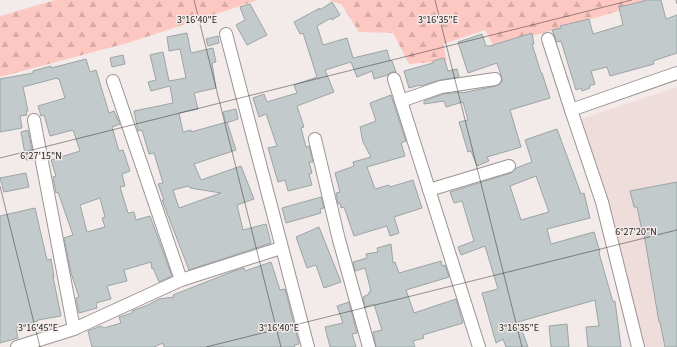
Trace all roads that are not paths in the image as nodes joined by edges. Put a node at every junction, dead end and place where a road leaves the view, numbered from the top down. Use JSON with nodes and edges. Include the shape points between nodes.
{"nodes":[{"id":1,"x":226,"y":34,"type":"dead end"},
{"id":2,"x":548,"y":39,"type":"dead end"},
{"id":3,"x":677,"y":73,"type":"edge"},
{"id":4,"x":495,"y":78,"type":"dead end"},
{"id":5,"x":394,"y":79,"type":"dead end"},
{"id":6,"x":113,"y":81,"type":"dead end"},
{"id":7,"x":401,"y":101,"type":"junction"},
{"id":8,"x":571,"y":110,"type":"junction"},
{"id":9,"x":34,"y":120,"type":"dead end"},
{"id":10,"x":315,"y":139,"type":"dead end"},
{"id":11,"x":509,"y":166,"type":"dead end"},
{"id":12,"x":429,"y":190,"type":"junction"},
{"id":13,"x":282,"y":248,"type":"junction"},
{"id":14,"x":181,"y":280,"type":"junction"},
{"id":15,"x":74,"y":329,"type":"junction"},
{"id":16,"x":17,"y":347,"type":"edge"},
{"id":17,"x":308,"y":347,"type":"edge"},
{"id":18,"x":369,"y":347,"type":"edge"},
{"id":19,"x":479,"y":347,"type":"edge"},
{"id":20,"x":638,"y":347,"type":"edge"}],
"edges":[{"from":1,"to":13,"type":"street"},
{"from":2,"to":8,"type":"street"},
{"from":3,"to":8,"type":"street"},
{"from":4,"to":7,"type":"street","via":[[441,87]]},
{"from":5,"to":7,"type":"street"},
{"from":6,"to":14,"type":"street"},
{"from":7,"to":12,"type":"street"},
{"from":8,"to":20,"type":"street","via":[[602,202]]},
{"from":9,"to":15,"type":"street"},
{"from":10,"to":18,"type":"street","via":[[339,240]]},
{"from":11,"to":12,"type":"street"},
{"from":12,"to":19,"type":"street"},
{"from":13,"to":14,"type":"street"},
{"from":13,"to":17,"type":"street"},
{"from":14,"to":15,"type":"street"},
{"from":15,"to":16,"type":"street"}]}
